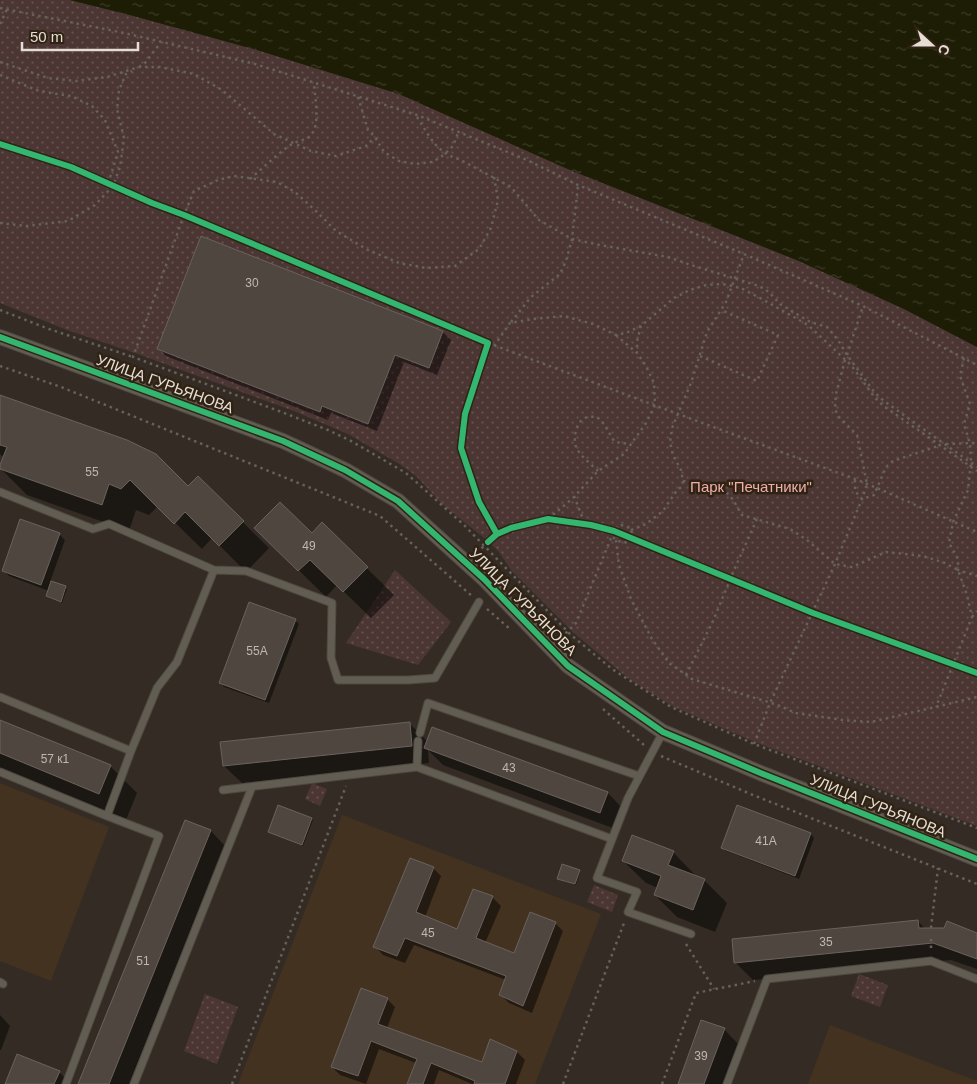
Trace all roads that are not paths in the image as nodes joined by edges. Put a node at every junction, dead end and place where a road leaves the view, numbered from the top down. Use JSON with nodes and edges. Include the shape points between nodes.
{"nodes":[{"id":1,"x":0,"y":337,"type":"edge"},
{"id":2,"x":0,"y":492,"type":"edge"},
{"id":3,"x":214,"y":570,"type":"junction"},
{"id":4,"x":479,"y":602,"type":"road end"},
{"id":5,"x":0,"y":697,"type":"edge"},
{"id":6,"x":663,"y":732,"type":"junction"},
{"id":7,"x":420,"y":733,"type":"dead end"},
{"id":8,"x":418,"y":741,"type":"dead end"},
{"id":9,"x":131,"y":751,"type":"junction"},
{"id":10,"x":417,"y":768,"type":"junction"},
{"id":11,"x":0,"y":772,"type":"edge"},
{"id":12,"x":639,"y":776,"type":"junction"},
{"id":13,"x":252,"y":787,"type":"junction"},
{"id":14,"x":223,"y":790,"type":"dead end"},
{"id":15,"x":108,"y":816,"type":"junction"},
{"id":16,"x":612,"y":839,"type":"junction"},
{"id":17,"x":977,"y":859,"type":"edge"},
{"id":18,"x":691,"y":934,"type":"dead end"},
{"id":19,"x":977,"y":979,"type":"edge"},
{"id":20,"x":66,"y":1084,"type":"edge"},
{"id":21,"x":134,"y":1084,"type":"edge"},
{"id":22,"x":727,"y":1084,"type":"edge"}],
"edges":[{"from":1,"to":6,"type":"street","name":"УЛИЦА ГУРЬЯНОВА","via":[[284,440],[346,470],[398,501],[484,578],[568,666]]},
{"from":2,"to":3,"type":"lane","via":[[93,529],[110,524]]},
{"from":3,"to":4,"type":"lane","via":[[246,571],[332,603],[331,658],[338,680],[435,678]]},
{"from":3,"to":9,"type":"lane","via":[[177,662],[157,688]]},
{"from":5,"to":9,"type":"lane"},
{"from":6,"to":12,"type":"lane"},
{"from":6,"to":17,"type":"street","name":"УЛИЦА ГУРЬЯНОВА"},
{"from":7,"to":12,"type":"lane","via":[[428,703]]},
{"from":8,"to":10,"type":"lane"},
{"from":9,"to":15,"type":"lane"},
{"from":10,"to":13,"type":"lane"},
{"from":10,"to":16,"type":"lane"},
{"from":11,"to":15,"type":"lane"},
{"from":12,"to":16,"type":"lane"},
{"from":13,"to":14,"type":"lane"},
{"from":13,"to":21,"type":"lane"},
{"from":15,"to":20,"type":"lane","via":[[159,836]]},
{"from":16,"to":18,"type":"lane","via":[[597,878],[637,892],[628,912]]},
{"from":19,"to":22,"type":"lane","via":[[931,961],[767,979]]}]}
